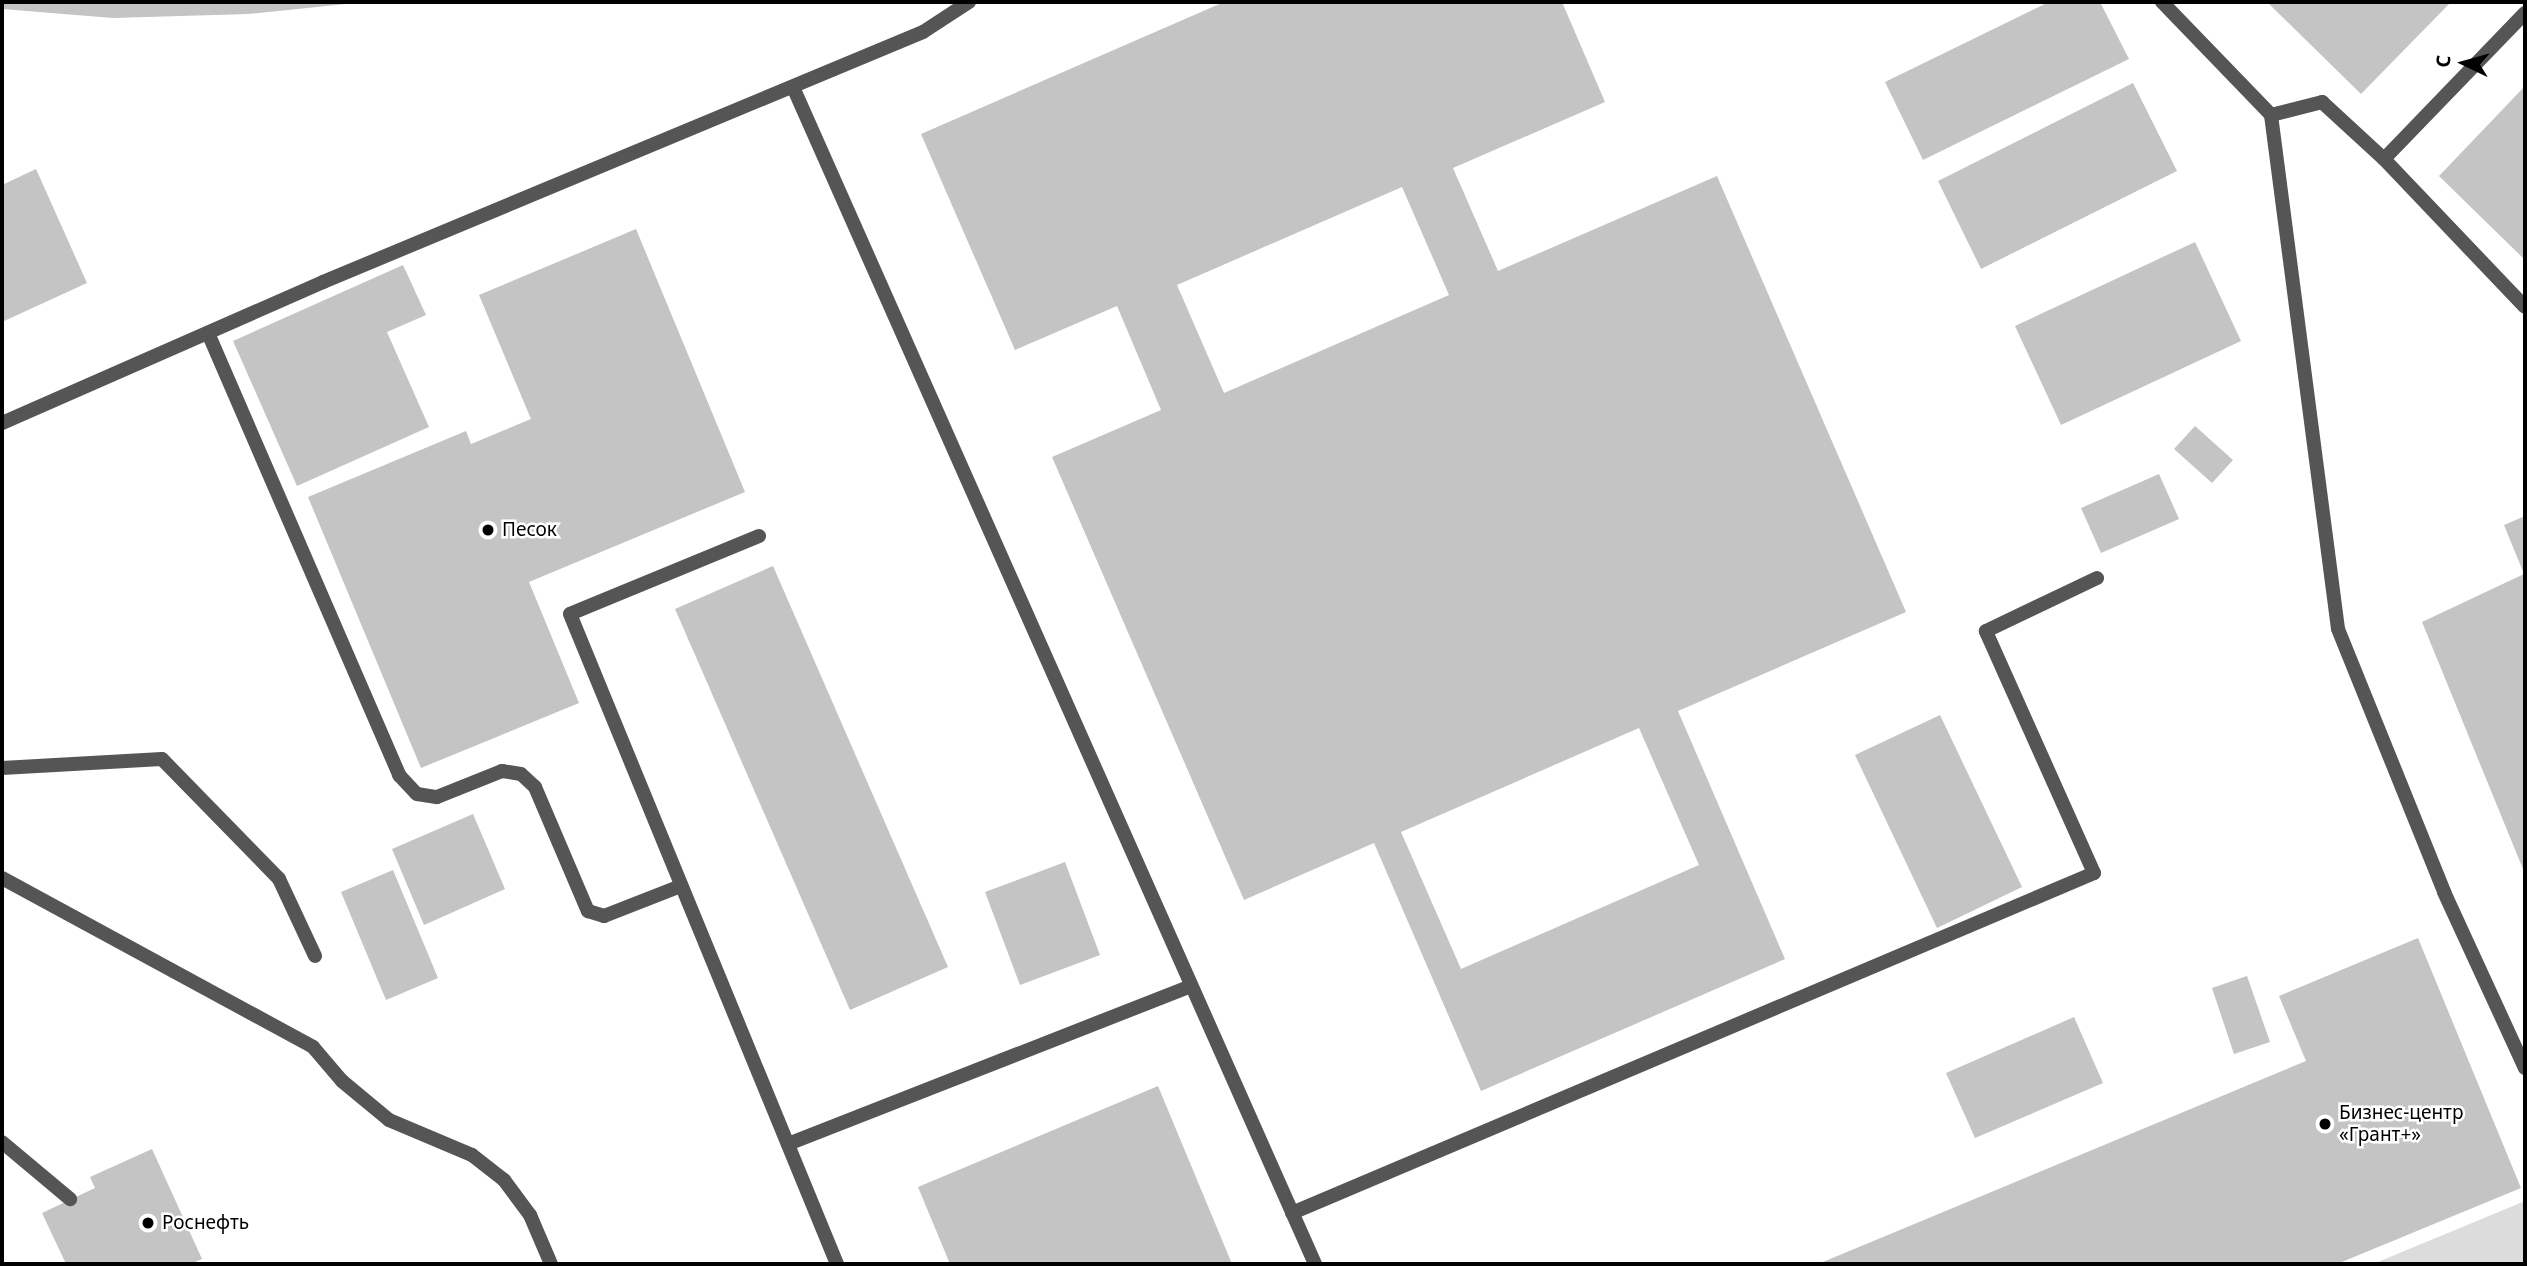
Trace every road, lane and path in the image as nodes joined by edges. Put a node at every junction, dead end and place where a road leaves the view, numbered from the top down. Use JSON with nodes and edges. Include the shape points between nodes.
{"nodes":[{"id":1,"x":969,"y":2,"type":"edge"},
{"id":2,"x":2162,"y":2,"type":"edge"},
{"id":3,"x":2525,"y":13,"type":"edge"},
{"id":4,"x":793,"y":87,"type":"junction"},
{"id":5,"x":2271,"y":115,"type":"junction"},
{"id":6,"x":2384,"y":159,"type":"junction"},
{"id":7,"x":2525,"y":307,"type":"edge"},
{"id":8,"x":208,"y":333,"type":"junction"},
{"id":9,"x":2,"y":423,"type":"edge"},
{"id":10,"x":759,"y":536,"type":"dead end"},
{"id":11,"x":2097,"y":578,"type":"dead end"},
{"id":12,"x":2,"y":768,"type":"edge"},
{"id":13,"x":2,"y":878,"type":"edge"},
{"id":14,"x":681,"y":886,"type":"junction"},
{"id":15,"x":315,"y":956,"type":"dead end"},
{"id":16,"x":1191,"y":986,"type":"junction"},
{"id":17,"x":2525,"y":1068,"type":"edge"},
{"id":18,"x":2,"y":1142,"type":"edge"},
{"id":19,"x":788,"y":1144,"type":"junction"},
{"id":20,"x":70,"y":1199,"type":"dead end"},
{"id":21,"x":1292,"y":1213,"type":"junction"},
{"id":22,"x":551,"y":1264,"type":"edge"},
{"id":23,"x":837,"y":1264,"type":"edge"},
{"id":24,"x":1315,"y":1264,"type":"edge"}],
"edges":[{"from":1,"to":4,"type":"lane","via":[[923,32]]},
{"from":2,"to":5,"type":"lane"},
{"from":3,"to":6,"type":"lane"},
{"from":4,"to":8,"type":"lane"},
{"from":4,"to":16,"type":"lane"},
{"from":5,"to":6,"type":"lane","via":[[2322,102]]},
{"from":5,"to":17,"type":"lane","via":[[2338,629],[2444,892]]},
{"from":6,"to":7,"type":"lane"},
{"from":8,"to":9,"type":"lane"},
{"from":8,"to":14,"type":"lane","via":[[399,775],[417,794],[437,797],[502,771],[521,774],[536,787],[588,911],[604,916]]},
{"from":10,"to":14,"type":"lane","via":[[570,614]]},
{"from":11,"to":21,"type":"lane","via":[[1986,631],[2094,873]]},
{"from":12,"to":15,"type":"lane","via":[[162,759],[279,879]]},
{"from":13,"to":22,"type":"lane","via":[[313,1047],[342,1081],[389,1120],[472,1155],[504,1180],[530,1215]]},
{"from":14,"to":19,"type":"lane"},
{"from":16,"to":19,"type":"lane"},
{"from":16,"to":21,"type":"lane"},
{"from":18,"to":20,"type":"lane"},
{"from":19,"to":23,"type":"lane"},
{"from":21,"to":24,"type":"lane"}]}
